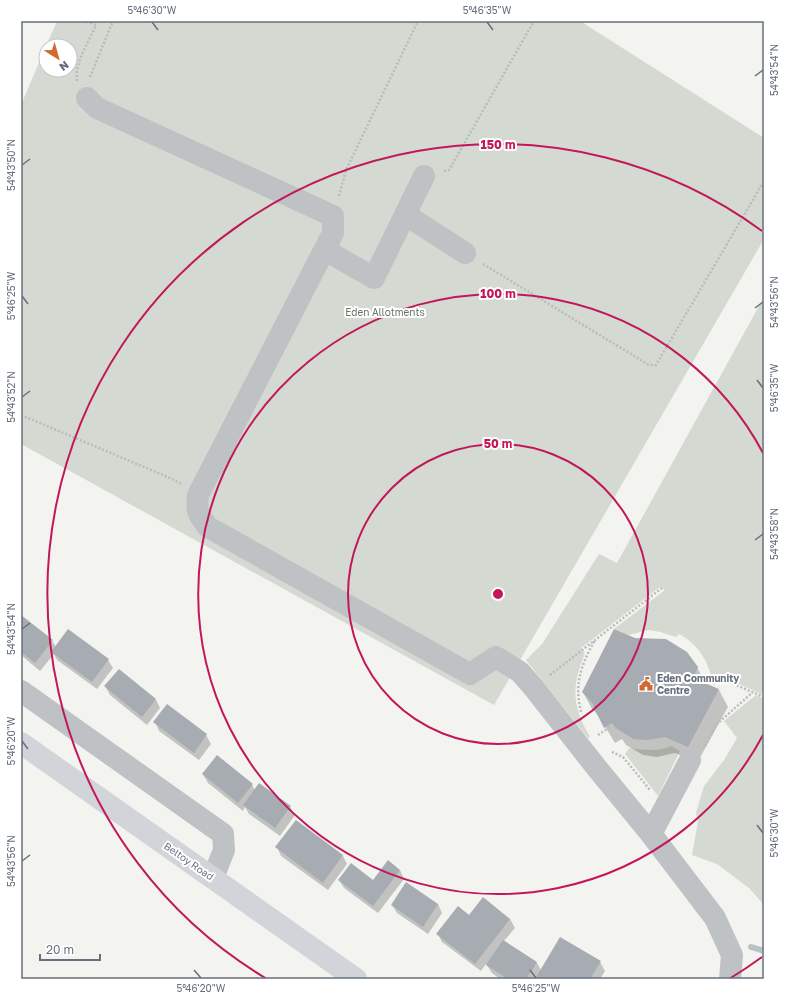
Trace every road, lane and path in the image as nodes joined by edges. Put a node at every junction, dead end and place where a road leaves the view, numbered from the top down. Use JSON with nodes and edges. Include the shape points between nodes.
{"nodes":[{"id":1,"x":85,"y":21,"type":"edge"},
{"id":2,"x":113,"y":21,"type":"edge"},
{"id":3,"x":418,"y":21,"type":"edge"},
{"id":4,"x":534,"y":21,"type":"edge"},
{"id":5,"x":87,"y":98,"type":"junction"},
{"id":6,"x":424,"y":176,"type":"joint"},
{"id":7,"x":764,"y":182,"type":"edge"},
{"id":8,"x":406,"y":215,"type":"junction"},
{"id":9,"x":333,"y":216,"type":"junction"},
{"id":10,"x":325,"y":250,"type":"junction"},
{"id":11,"x":465,"y":253,"type":"joint"},
{"id":12,"x":21,"y":415,"type":"edge"},
{"id":13,"x":198,"y":495,"type":"junction"},
{"id":14,"x":662,"y":588,"type":"dead end"},
{"id":15,"x":595,"y":640,"type":"junction"},
{"id":16,"x":722,"y":679,"type":"dead end"},
{"id":17,"x":534,"y":688,"type":"junction"},
{"id":18,"x":21,"y":691,"type":"edge"},
{"id":19,"x":753,"y":692,"type":"junction"},
{"id":20,"x":764,"y":697,"type":"edge"},
{"id":21,"x":582,"y":715,"type":"dead end"},
{"id":22,"x":610,"y":727,"type":"dead end"},
{"id":23,"x":595,"y":737,"type":"dead end"},
{"id":24,"x":21,"y":743,"type":"edge"},
{"id":25,"x":610,"y":750,"type":"dead end"},
{"id":26,"x":690,"y":760,"type":"joint"},
{"id":27,"x":654,"y":796,"type":"dead end"},
{"id":28,"x":651,"y":834,"type":"junction"},
{"id":29,"x":213,"y":878,"type":"junction"},
{"id":30,"x":356,"y":979,"type":"edge"},
{"id":31,"x":730,"y":979,"type":"edge"}],
"edges":[{"from":1,"to":5,"type":"path","via":[[96,26],[79,63],[76,77],[78,86]]},
{"from":2,"to":5,"type":"path","via":[[86,86]]},
{"from":3,"to":9,"type":"path","via":[[346,170]]},
{"from":4,"to":6,"type":"path","via":[[449,170]]},
{"from":5,"to":9,"type":"street","via":[[97,108]]},
{"from":6,"to":8,"type":"street"},
{"from":7,"to":11,"type":"path","via":[[656,365],[649,365]]},
{"from":8,"to":10,"type":"street","via":[[374,278]]},
{"from":8,"to":11,"type":"street"},
{"from":9,"to":10,"type":"street","via":[[334,233]]},
{"from":10,"to":13,"type":"street"},
{"from":12,"to":13,"type":"path","via":[[170,478]]},
{"from":13,"to":17,"type":"street","via":[[199,515],[208,527],[470,674],[496,657],[520,672]]},
{"from":14,"to":15,"type":"path"},
{"from":15,"to":17,"type":"path"},
{"from":15,"to":21,"type":"path","via":[[579,676]]},
{"from":16,"to":19,"type":"path"},
{"from":17,"to":28,"type":"street"},
{"from":18,"to":29,"type":"street","via":[[223,834],[224,850]]},
{"from":19,"to":20,"type":"path"},
{"from":19,"to":26,"type":"path","via":[[717,724],[703,750]]},
{"from":22,"to":23,"type":"path"},
{"from":24,"to":29,"type":"main road","name":"Beltoy Road"},
{"from":25,"to":27,"type":"path","via":[[623,758]]},
{"from":26,"to":28,"type":"street"},
{"from":28,"to":31,"type":"street","via":[[715,918],[732,955]]},
{"from":29,"to":30,"type":"main road","name":"Beltoy Road"}]}
